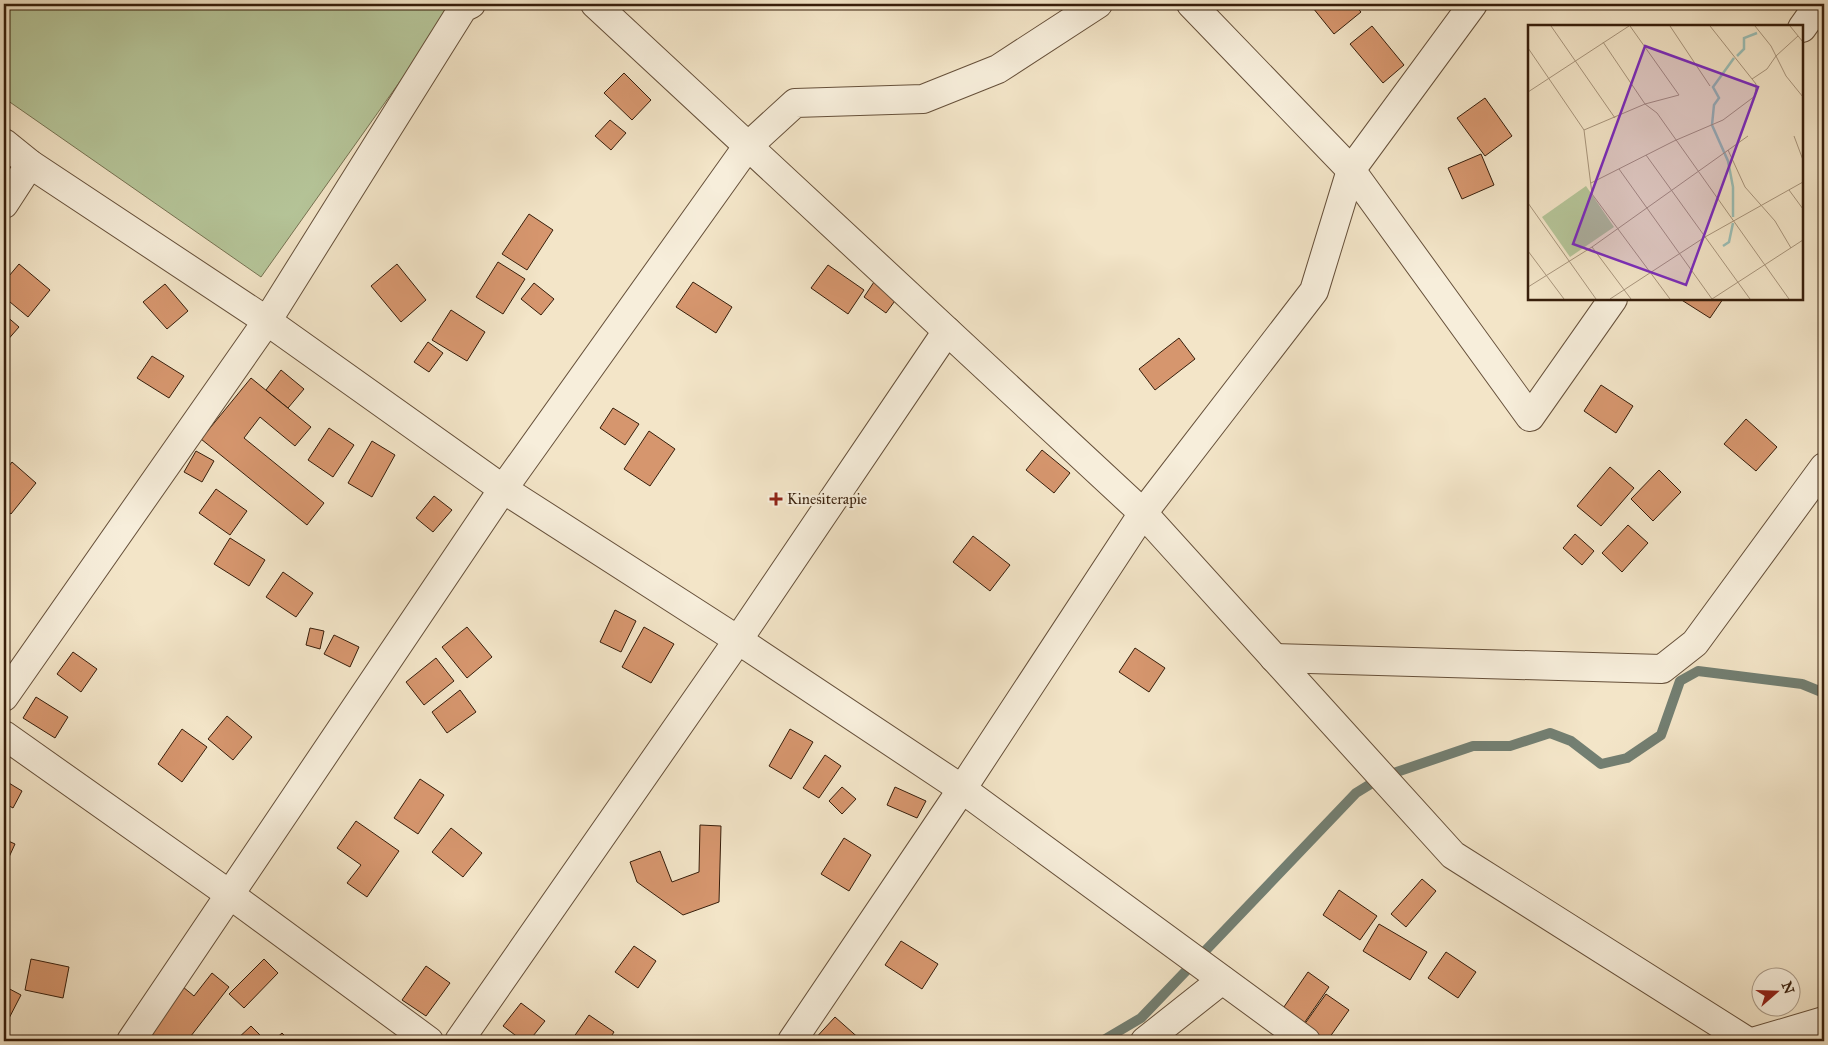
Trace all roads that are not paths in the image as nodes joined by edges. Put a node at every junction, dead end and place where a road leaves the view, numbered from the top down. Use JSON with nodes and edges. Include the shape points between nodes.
{"nodes":[{"id":1,"x":471,"y":4,"type":"edge"},
{"id":2,"x":595,"y":4,"type":"edge"},
{"id":3,"x":1098,"y":4,"type":"edge"},
{"id":4,"x":1191,"y":4,"type":"edge"},
{"id":5,"x":1473,"y":4,"type":"edge"},
{"id":6,"x":1819,"y":4,"type":"edge"},
{"id":7,"x":1803,"y":27,"type":"edge"},
{"id":8,"x":4,"y":143,"type":"edge"},
{"id":9,"x":747,"y":147,"type":"junction"},
{"id":10,"x":30,"y":164,"type":"junction"},
{"id":11,"x":1351,"y":170,"type":"junction"},
{"id":12,"x":4,"y":204,"type":"edge"},
{"id":13,"x":1612,"y":300,"type":"edge"},
{"id":14,"x":267,"y":321,"type":"junction"},
{"id":15,"x":947,"y":331,"type":"junction"},
{"id":16,"x":1824,"y":467,"type":"edge"},
{"id":17,"x":503,"y":489,"type":"junction"},
{"id":18,"x":1143,"y":513,"type":"junction"},
{"id":19,"x":738,"y":640,"type":"junction"},
{"id":20,"x":1274,"y":658,"type":"junction"},
{"id":21,"x":4,"y":697,"type":"edge"},
{"id":22,"x":4,"y":735,"type":"edge"},
{"id":23,"x":962,"y":789,"type":"junction"},
{"id":24,"x":229,"y":894,"type":"junction"},
{"id":25,"x":1205,"y":967,"type":"junction"},
{"id":26,"x":1824,"y":1021,"type":"edge"},
{"id":27,"x":131,"y":1041,"type":"edge"},
{"id":28,"x":429,"y":1041,"type":"edge"},
{"id":29,"x":459,"y":1041,"type":"edge"},
{"id":30,"x":792,"y":1041,"type":"edge"},
{"id":31,"x":1145,"y":1041,"type":"edge"},
{"id":32,"x":1306,"y":1041,"type":"edge"},
{"id":33,"x":1747,"y":1041,"type":"edge"},
{"id":34,"x":1756,"y":1041,"type":"edge"}],
"edges":[{"from":1,"to":14,"type":"street","via":[[463,8]]},
{"from":2,"to":9,"type":"street"},
{"from":3,"to":9,"type":"street","via":[[990,73],[923,99],[795,104]]},
{"from":4,"to":11,"type":"street"},
{"from":5,"to":11,"type":"street"},
{"from":6,"to":7,"type":"street"},
{"from":8,"to":10,"type":"street"},
{"from":9,"to":15,"type":"street"},
{"from":9,"to":17,"type":"street"},
{"from":10,"to":12,"type":"street"},
{"from":10,"to":14,"type":"street"},
{"from":11,"to":13,"type":"street","via":[[1530,418]]},
{"from":11,"to":18,"type":"street","via":[[1314,291]]},
{"from":14,"to":17,"type":"street"},
{"from":14,"to":21,"type":"street"},
{"from":15,"to":18,"type":"street"},
{"from":15,"to":19,"type":"street"},
{"from":16,"to":20,"type":"street","via":[[1696,643],[1662,669]]},
{"from":17,"to":19,"type":"street"},
{"from":17,"to":24,"type":"street"},
{"from":18,"to":20,"type":"street"},
{"from":18,"to":23,"type":"street"},
{"from":19,"to":23,"type":"street"},
{"from":19,"to":29,"type":"street"},
{"from":20,"to":33,"type":"street","via":[[1453,855]]},
{"from":22,"to":24,"type":"street"},
{"from":23,"to":25,"type":"street"},
{"from":23,"to":30,"type":"street"},
{"from":24,"to":27,"type":"street"},
{"from":24,"to":28,"type":"street"},
{"from":25,"to":31,"type":"street"},
{"from":25,"to":32,"type":"street"},
{"from":26,"to":34,"type":"street"}]}
